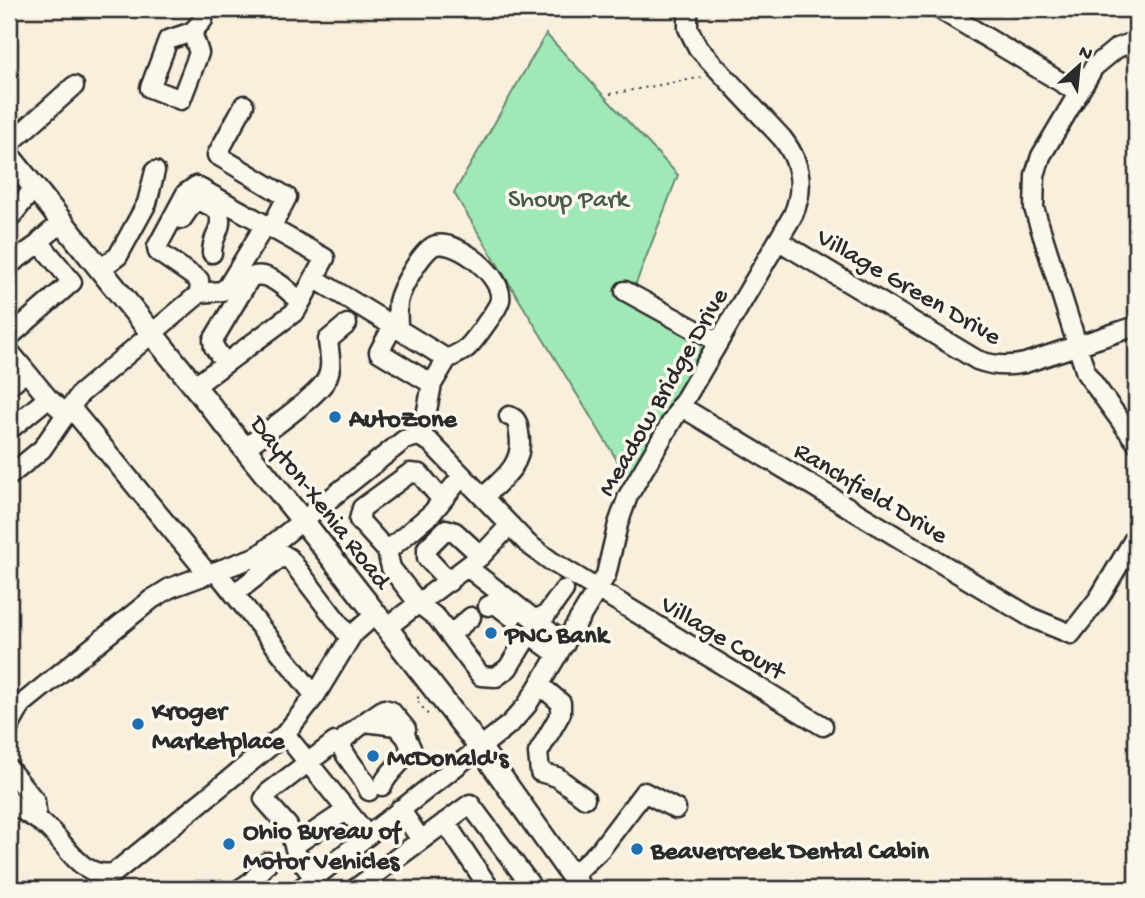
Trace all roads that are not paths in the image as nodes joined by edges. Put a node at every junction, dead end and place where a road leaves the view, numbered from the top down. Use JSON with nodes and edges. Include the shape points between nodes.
{"nodes":[{"id":1,"x":202,"y":9,"type":"edge"},
{"id":2,"x":688,"y":9,"type":"edge"},
{"id":3,"x":939,"y":9,"type":"edge"},
{"id":4,"x":191,"y":33,"type":"dead end"},
{"id":5,"x":1136,"y":41,"type":"edge"},
{"id":6,"x":74,"y":86,"type":"dead end"},
{"id":7,"x":1079,"y":93,"type":"junction"},
{"id":8,"x":244,"y":105,"type":"dead end"},
{"id":9,"x":9,"y":144,"type":"edge"},
{"id":10,"x":9,"y":156,"type":"edge"},
{"id":11,"x":155,"y":171,"type":"dead end"},
{"id":12,"x":34,"y":188,"type":"junction"},
{"id":13,"x":238,"y":210,"type":"junction"},
{"id":14,"x":9,"y":218,"type":"edge"},
{"id":15,"x":62,"y":222,"type":"junction"},
{"id":16,"x":268,"y":227,"type":"junction"},
{"id":17,"x":779,"y":241,"type":"junction"},
{"id":18,"x":40,"y":243,"type":"junction"},
{"id":19,"x":159,"y":246,"type":"junction"},
{"id":20,"x":212,"y":253,"type":"junction"},
{"id":21,"x":9,"y":265,"type":"edge"},
{"id":22,"x":100,"y":269,"type":"junction"},
{"id":23,"x":314,"y":278,"type":"junction"},
{"id":24,"x":199,"y":283,"type":"junction"},
{"id":25,"x":625,"y":291,"type":"dead end"},
{"id":26,"x":300,"y":303,"type":"junction"},
{"id":27,"x":347,"y":324,"type":"dead end"},
{"id":28,"x":1136,"y":326,"type":"edge"},
{"id":29,"x":396,"y":327,"type":"junction"},
{"id":30,"x":151,"y":332,"type":"junction"},
{"id":31,"x":9,"y":337,"type":"edge"},
{"id":32,"x":718,"y":342,"type":"junction"},
{"id":33,"x":1077,"y":345,"type":"junction"},
{"id":34,"x":9,"y":351,"type":"edge"},
{"id":35,"x":447,"y":359,"type":"junction"},
{"id":36,"x":225,"y":363,"type":"junction"},
{"id":37,"x":26,"y":372,"type":"junction"},
{"id":38,"x":432,"y":384,"type":"junction"},
{"id":39,"x":9,"y":385,"type":"edge"},
{"id":40,"x":194,"y":386,"type":"junction"},
{"id":41,"x":48,"y":398,"type":"junction"},
{"id":42,"x":680,"y":407,"type":"junction"},
{"id":43,"x":69,"y":411,"type":"junction"},
{"id":44,"x":509,"y":416,"type":"dead end"},
{"id":45,"x":9,"y":430,"type":"edge"},
{"id":46,"x":422,"y":437,"type":"junction"},
{"id":47,"x":1136,"y":442,"type":"edge"},
{"id":48,"x":245,"y":448,"type":"junction"},
{"id":49,"x":366,"y":471,"type":"junction"},
{"id":50,"x":462,"y":475,"type":"junction"},
{"id":51,"x":9,"y":476,"type":"edge"},
{"id":52,"x":383,"y":492,"type":"junction"},
{"id":53,"x":483,"y":497,"type":"junction"},
{"id":54,"x":442,"y":500,"type":"junction"},
{"id":55,"x":303,"y":521,"type":"junction"},
{"id":56,"x":510,"y":525,"type":"junction"},
{"id":57,"x":1136,"y":536,"type":"edge"},
{"id":58,"x":387,"y":551,"type":"junction"},
{"id":59,"x":474,"y":562,"type":"junction"},
{"id":60,"x":212,"y":573,"type":"junction"},
{"id":61,"x":449,"y":582,"type":"junction"},
{"id":62,"x":564,"y":590,"type":"dead end"},
{"id":63,"x":598,"y":591,"type":"junction"},
{"id":64,"x":234,"y":594,"type":"junction"},
{"id":65,"x":419,"y":604,"type":"junction"},
{"id":66,"x":488,"y":606,"type":"dead end"},
{"id":67,"x":471,"y":617,"type":"dead end"},
{"id":68,"x":381,"y":621,"type":"junction"},
{"id":69,"x":531,"y":627,"type":"junction"},
{"id":70,"x":450,"y":635,"type":"junction"},
{"id":71,"x":350,"y":638,"type":"junction"},
{"id":72,"x":561,"y":650,"type":"junction"},
{"id":73,"x":540,"y":685,"type":"junction"},
{"id":74,"x":315,"y":696,"type":"junction"},
{"id":75,"x":823,"y":726,"type":"dead end"},
{"id":76,"x":9,"y":727,"type":"edge"},
{"id":77,"x":285,"y":734,"type":"junction"},
{"id":78,"x":335,"y":742,"type":"dead end"},
{"id":79,"x":478,"y":746,"type":"junction"},
{"id":80,"x":308,"y":762,"type":"junction"},
{"id":81,"x":9,"y":769,"type":"edge"},
{"id":82,"x":376,"y":789,"type":"joint"},
{"id":83,"x":585,"y":798,"type":"dead end"},
{"id":84,"x":9,"y":799,"type":"edge"},
{"id":85,"x":400,"y":809,"type":"junction"},
{"id":86,"x":676,"y":809,"type":"dead end"},
{"id":87,"x":347,"y":810,"type":"junction"},
{"id":88,"x":37,"y":820,"type":"junction"},
{"id":89,"x":445,"y":822,"type":"junction"},
{"id":90,"x":367,"y":835,"type":"junction"},
{"id":91,"x":421,"y":839,"type":"junction"},
{"id":92,"x":295,"y":845,"type":"junction"},
{"id":93,"x":268,"y":862,"type":"dead end"},
{"id":94,"x":577,"y":883,"type":"edge"},
{"id":95,"x":307,"y":884,"type":"edge"},
{"id":96,"x":243,"y":888,"type":"edge"},
{"id":97,"x":355,"y":889,"type":"edge"},
{"id":98,"x":490,"y":889,"type":"edge"},
{"id":99,"x":530,"y":889,"type":"edge"}],
"edges":[{"from":1,"to":4,"type":"street","via":[[203,20]]},
{"from":2,"to":17,"type":"street","name":"Meadow Bridge Drive","via":[[687,20],[698,48],[782,138],[799,167],[799,198]]},
{"from":3,"to":7,"type":"street"},
{"from":5,"to":7,"type":"street","via":[[1101,60]]},
{"from":6,"to":9,"type":"street"},
{"from":7,"to":33,"type":"street","via":[[1038,165],[1034,208]]},
{"from":8,"to":16,"type":"street","via":[[217,155],[287,197]]},
{"from":10,"to":12,"type":"main road","name":"Dayton-Xenia Road"},
{"from":11,"to":22,"type":"street","via":[[147,203],[118,256]]},
{"from":12,"to":14,"type":"street"},
{"from":12,"to":15,"type":"main road","name":"Dayton-Xenia Road"},
{"from":13,"to":16,"type":"street"},
{"from":13,"to":19,"type":"street","via":[[196,187],[186,193]]},
{"from":13,"to":20,"type":"street"},
{"from":15,"to":18,"type":"street"},
{"from":15,"to":22,"type":"main road","name":"Dayton-Xenia Road"},
{"from":16,"to":23,"type":"street","via":[[325,258]]},
{"from":16,"to":24,"type":"street","via":[[222,291]]},
{"from":17,"to":32,"type":"street","name":"Meadow Bridge Drive"},
{"from":17,"to":33,"type":"street","name":"Village Green Drive","via":[[984,362],[1018,365]]},
{"from":18,"to":21,"type":"street"},
{"from":18,"to":31,"type":"street","via":[[72,282]]},
{"from":19,"to":20,"type":"street","via":[[173,235],[192,202],[201,201],[218,210],[222,219]]},
{"from":19,"to":24,"type":"street"},
{"from":20,"to":24,"type":"street"},
{"from":22,"to":30,"type":"main road","name":"Dayton-Xenia Road"},
{"from":23,"to":26,"type":"street"},
{"from":23,"to":29,"type":"street"},
{"from":24,"to":30,"type":"street"},
{"from":25,"to":32,"type":"street"},
{"from":26,"to":36,"type":"street"},
{"from":26,"to":36,"type":"street","via":[[261,275],[250,278],[213,340]]},
{"from":27,"to":48,"type":"street","via":[[328,340],[331,367],[327,380]]},
{"from":28,"to":33,"type":"street","name":"Village Green Drive"},
{"from":29,"to":35,"type":"street"},
{"from":29,"to":35,"type":"street","via":[[398,302],[424,254],[434,245],[457,249],[492,276],[500,301],[467,350]]},
{"from":29,"to":38,"type":"street","via":[[379,352]]},
{"from":30,"to":40,"type":"main road","name":"Dayton-Xenia Road"},
{"from":30,"to":43,"type":"street","via":[[80,394]]},
{"from":32,"to":42,"type":"street","name":"Meadow Bridge Drive"},
{"from":33,"to":47,"type":"street","via":[[1086,373]]},
{"from":34,"to":37,"type":"street"},
{"from":35,"to":38,"type":"street"},
{"from":36,"to":40,"type":"street"},
{"from":37,"to":39,"type":"street"},
{"from":37,"to":41,"type":"street"},
{"from":38,"to":46,"type":"street"},
{"from":40,"to":48,"type":"main road","name":"Dayton-Xenia Road"},
{"from":41,"to":43,"type":"street"},
{"from":41,"to":45,"type":"street"},
{"from":42,"to":57,"type":"street","name":"Ranchfield Drive","via":[[1037,621],[1072,634]]},
{"from":42,"to":63,"type":"street","name":"Meadow Bridge Drive","via":[[628,496]]},
{"from":43,"to":51,"type":"street","via":[[42,449]]},
{"from":43,"to":60,"type":"street"},
{"from":44,"to":53,"type":"street","via":[[517,422],[519,458],[510,473]]},
{"from":46,"to":49,"type":"street","via":[[404,440]]},
{"from":46,"to":50,"type":"street","name":"Village Court"},
{"from":48,"to":55,"type":"main road","name":"Dayton-Xenia Road"},
{"from":49,"to":52,"type":"street"},
{"from":49,"to":55,"type":"street"},
{"from":50,"to":53,"type":"street","name":"Village Court"},
{"from":50,"to":54,"type":"street"},
{"from":52,"to":54,"type":"street","via":[[410,473],[420,474]]},
{"from":52,"to":58,"type":"street","via":[[362,508],[359,520]]},
{"from":53,"to":56,"type":"street","name":"Village Court"},
{"from":54,"to":58,"type":"street"},
{"from":55,"to":60,"type":"street","via":[[258,556]]},
{"from":55,"to":68,"type":"main road","name":"Dayton-Xenia Road"},
{"from":56,"to":59,"type":"street"},
{"from":56,"to":63,"type":"street","name":"Village Court","via":[[528,544]]},
{"from":58,"to":65,"type":"street","via":[[391,568]]},
{"from":59,"to":61,"type":"street"},
{"from":59,"to":61,"type":"street","via":[[455,532],[446,529],[426,548],[427,558]]},
{"from":59,"to":69,"type":"street"},
{"from":60,"to":64,"type":"street"},
{"from":60,"to":76,"type":"street","via":[[152,599],[22,704]]},
{"from":61,"to":65,"type":"street"},
{"from":62,"to":69,"type":"street"},
{"from":63,"to":72,"type":"street","name":"Meadow Bridge Drive"},
{"from":63,"to":75,"type":"street","name":"Village Court"},
{"from":64,"to":71,"type":"street","via":[[284,555]]},
{"from":64,"to":74,"type":"street"},
{"from":65,"to":68,"type":"street"},
{"from":65,"to":70,"type":"street"},
{"from":66,"to":69,"type":"street","via":[[494,603]]},
{"from":67,"to":70,"type":"street"},
{"from":68,"to":71,"type":"street"},
{"from":68,"to":79,"type":"main road","name":"Dayton-Xenia Road"},
{"from":69,"to":70,"type":"street","via":[[508,668],[496,677],[481,676]]},
{"from":69,"to":72,"type":"street"},
{"from":71,"to":74,"type":"street"},
{"from":72,"to":73,"type":"street","name":"Meadow Bridge Drive"},
{"from":73,"to":79,"type":"street","name":"Meadow Bridge Drive","via":[[511,723]]},
{"from":73,"to":83,"type":"street","via":[[561,703],[561,713],[538,753],[540,772],[556,777]]},
{"from":74,"to":77,"type":"street"},
{"from":77,"to":80,"type":"street"},
{"from":77,"to":88,"type":"street","via":[[114,873],[100,875],[80,865]]},
{"from":78,"to":80,"type":"street"},
{"from":79,"to":85,"type":"street","name":"Meadow Bridge Drive"},
{"from":79,"to":94,"type":"main road","name":"Dayton-Xenia Road"},
{"from":80,"to":87,"type":"street"},
{"from":80,"to":92,"type":"street","via":[[264,799],[288,826]]},
{"from":81,"to":88,"type":"street","via":[[35,801]]},
{"from":82,"to":82,"type":"street","via":[[411,748],[396,726],[365,722],[341,746]]},
{"from":84,"to":88,"type":"street"},
{"from":85,"to":90,"type":"street","name":"Meadow Bridge Drive"},
{"from":85,"to":91,"type":"street"},
{"from":86,"to":94,"type":"street","via":[[644,792]]},
{"from":87,"to":90,"type":"street"},
{"from":87,"to":92,"type":"street"},
{"from":89,"to":91,"type":"street"},
{"from":89,"to":98,"type":"street"},
{"from":89,"to":99,"type":"street","via":[[470,804]]},
{"from":90,"to":95,"type":"street","name":"Meadow Bridge Drive"},
{"from":91,"to":97,"type":"street"},
{"from":92,"to":95,"type":"street"},
{"from":93,"to":96,"type":"street"}]}
